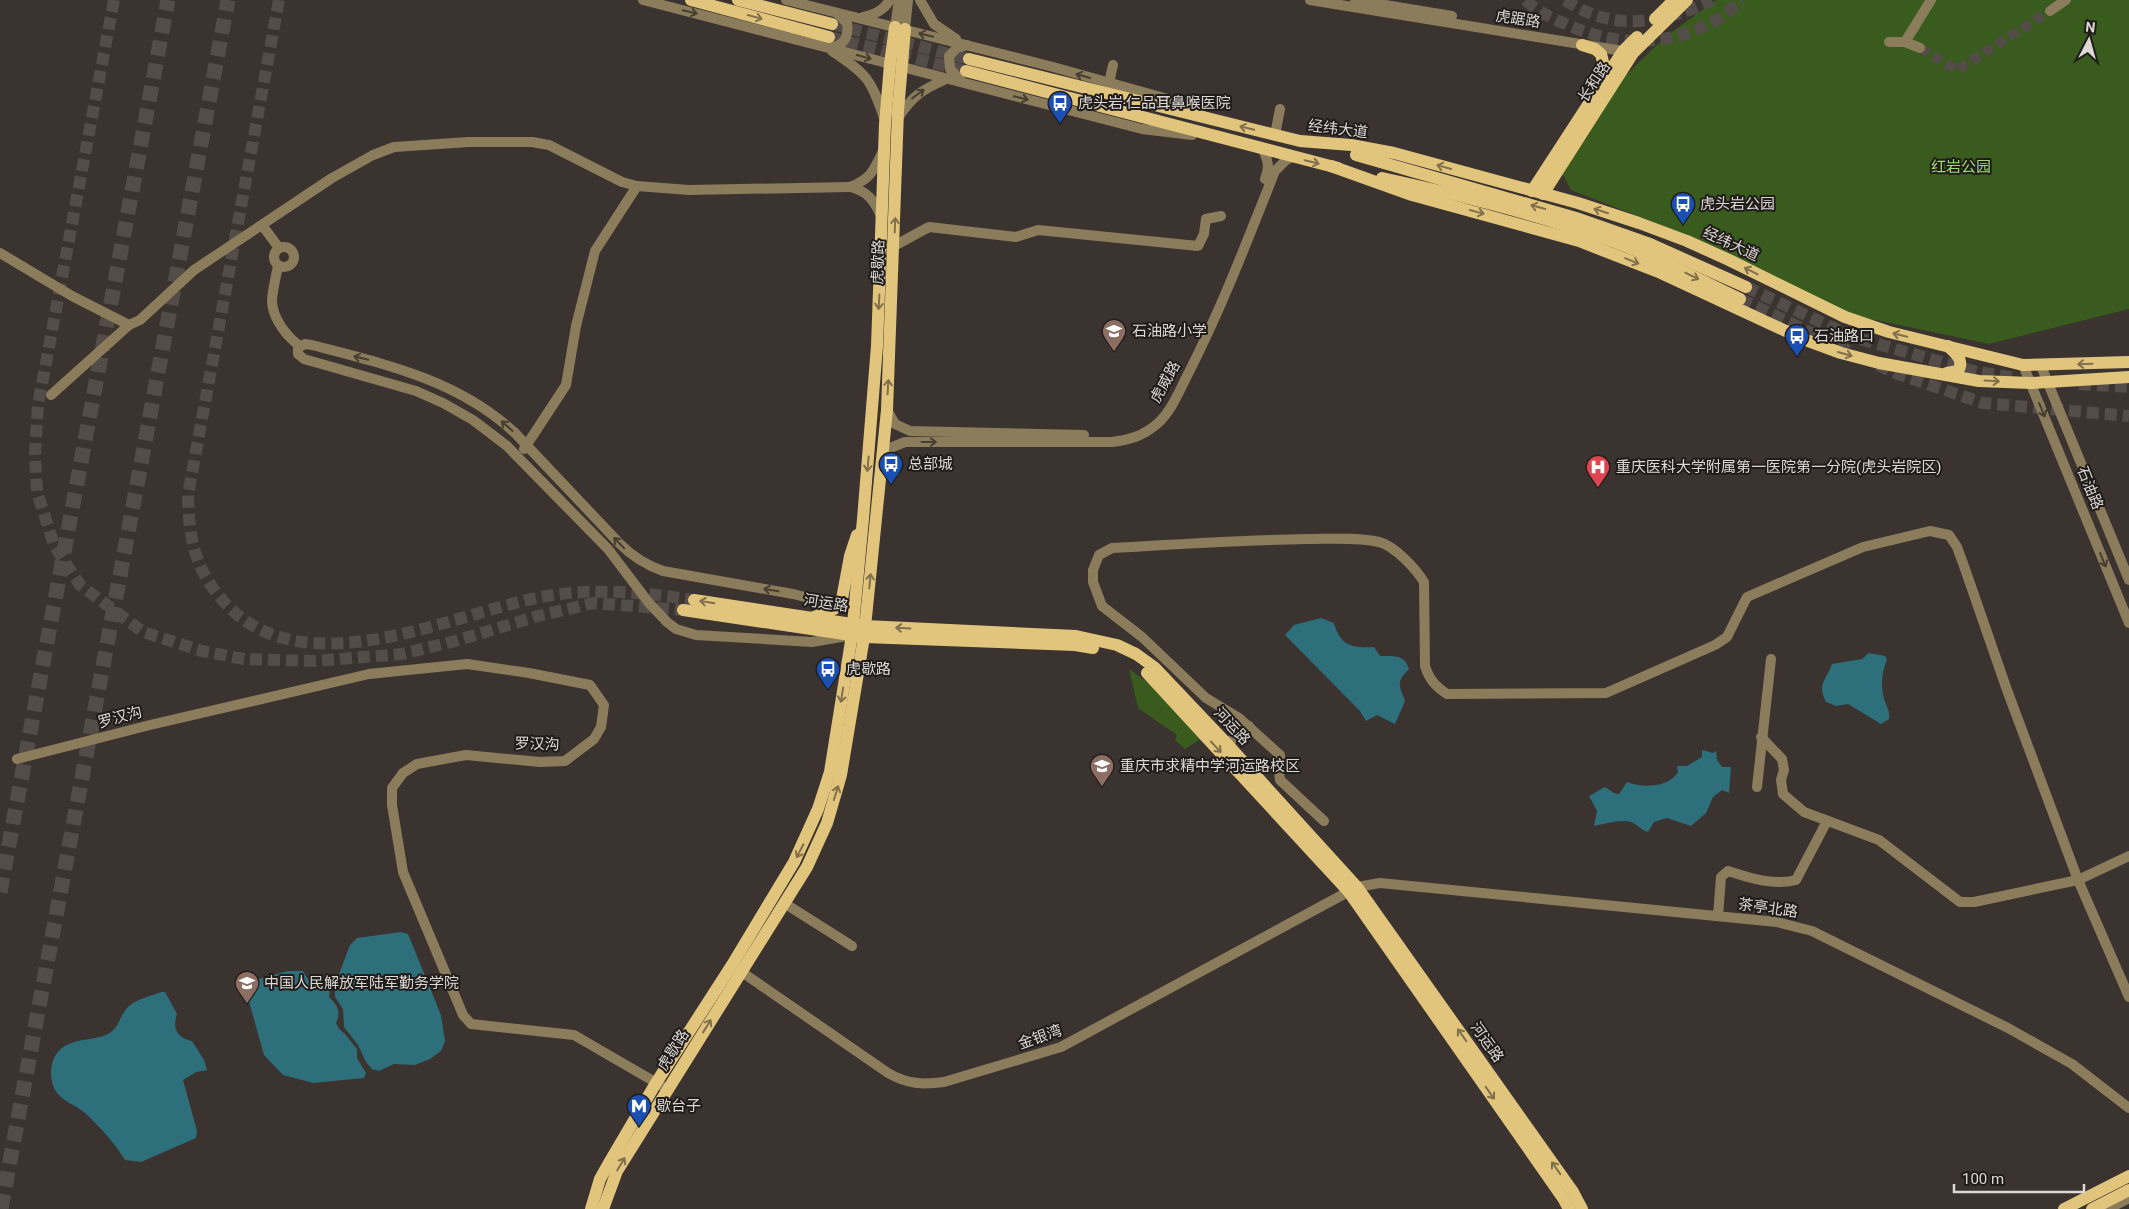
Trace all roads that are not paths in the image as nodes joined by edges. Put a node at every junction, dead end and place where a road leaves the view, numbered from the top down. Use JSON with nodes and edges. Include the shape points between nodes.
{"nodes":[{"id":1,"x":643,"y":0,"type":"edge"},
{"id":2,"x":691,"y":0,"type":"edge"},
{"id":3,"x":738,"y":0,"type":"edge"},
{"id":4,"x":786,"y":0,"type":"edge"},
{"id":5,"x":890,"y":0,"type":"edge"},
{"id":6,"x":899,"y":0,"type":"edge"},
{"id":7,"x":908,"y":0,"type":"edge"},
{"id":8,"x":920,"y":0,"type":"edge"},
{"id":9,"x":1310,"y":0,"type":"edge"},
{"id":10,"x":1356,"y":0,"type":"edge"},
{"id":11,"x":1674,"y":0,"type":"edge"},
{"id":12,"x":1687,"y":0,"type":"edge"},
{"id":13,"x":1931,"y":0,"type":"edge"},
{"id":14,"x":2066,"y":0,"type":"edge"},
{"id":15,"x":2050,"y":10,"type":"tunnel mouth"},
{"id":16,"x":858,"y":18,"type":"junction"},
{"id":17,"x":900,"y":28,"type":"junction"},
{"id":18,"x":831,"y":30,"type":"junction"},
{"id":19,"x":1889,"y":42,"type":"dead end"},
{"id":20,"x":1905,"y":42,"type":"junction"},
{"id":21,"x":968,"y":45,"type":"junction"},
{"id":22,"x":1582,"y":45,"type":"junction"},
{"id":23,"x":1920,"y":48,"type":"tunnel mouth"},
{"id":24,"x":1630,"y":49,"type":"junction"},
{"id":25,"x":1113,"y":65,"type":"dead end"},
{"id":26,"x":895,"y":66,"type":"junction"},
{"id":27,"x":965,"y":71,"type":"junction"},
{"id":28,"x":946,"y":79,"type":"junction"},
{"id":29,"x":1109,"y":83,"type":"junction"},
{"id":30,"x":1596,"y":92,"type":"junction"},
{"id":31,"x":1280,"y":109,"type":"dead end"},
{"id":32,"x":898,"y":118,"type":"junction"},
{"id":33,"x":885,"y":124,"type":"junction"},
{"id":34,"x":1228,"y":124,"type":"junction"},
{"id":35,"x":1275,"y":135,"type":"junction"},
{"id":36,"x":1300,"y":142,"type":"junction"},
{"id":37,"x":885,"y":145,"type":"junction"},
{"id":38,"x":1263,"y":150,"type":"junction"},
{"id":39,"x":1292,"y":157,"type":"junction"},
{"id":40,"x":1331,"y":166,"type":"junction"},
{"id":41,"x":637,"y":186,"type":"junction"},
{"id":42,"x":850,"y":187,"type":"junction"},
{"id":43,"x":1537,"y":192,"type":"junction"},
{"id":44,"x":1221,"y":216,"type":"dead end"},
{"id":45,"x":883,"y":222,"type":"junction"},
{"id":46,"x":262,"y":225,"type":"junction"},
{"id":47,"x":894,"y":246,"type":"junction"},
{"id":48,"x":279,"y":248,"type":"junction"},
{"id":49,"x":0,"y":253,"type":"edge"},
{"id":50,"x":278,"y":266,"type":"junction"},
{"id":51,"x":129,"y":325,"type":"junction"},
{"id":52,"x":300,"y":346,"type":"junction"},
{"id":53,"x":1948,"y":346,"type":"junction"},
{"id":54,"x":2129,"y":362,"type":"edge"},
{"id":55,"x":2023,"y":365,"type":"junction"},
{"id":56,"x":2041,"y":366,"type":"junction"},
{"id":57,"x":1944,"y":374,"type":"junction"},
{"id":58,"x":2129,"y":377,"type":"edge"},
{"id":59,"x":2046,"y":382,"type":"junction"},
{"id":60,"x":2031,"y":383,"type":"junction"},
{"id":61,"x":51,"y":395,"type":"dead end"},
{"id":62,"x":887,"y":410,"type":"junction"},
{"id":63,"x":527,"y":445,"type":"junction"},
{"id":64,"x":884,"y":453,"type":"junction"},
{"id":65,"x":517,"y":457,"type":"junction"},
{"id":66,"x":863,"y":519,"type":"junction"},
{"id":67,"x":664,"y":571,"type":"junction"},
{"id":68,"x":2129,"y":580,"type":"edge"},
{"id":69,"x":634,"y":583,"type":"junction"},
{"id":70,"x":694,"y":600,"type":"tunnel mouth"},
{"id":71,"x":834,"y":608,"type":"junction"},
{"id":72,"x":683,"y":610,"type":"tunnel mouth"},
{"id":73,"x":811,"y":618,"type":"junction"},
{"id":74,"x":2129,"y":623,"type":"edge"},
{"id":75,"x":858,"y":630,"type":"junction"},
{"id":76,"x":1771,"y":659,"type":"dead end"},
{"id":77,"x":1249,"y":726,"type":"junction"},
{"id":78,"x":1762,"y":737,"type":"junction"},
{"id":79,"x":1227,"y":744,"type":"junction"},
{"id":80,"x":17,"y":759,"type":"dead end"},
{"id":81,"x":1757,"y":787,"type":"dead end"},
{"id":82,"x":1324,"y":821,"type":"dead end"},
{"id":83,"x":1827,"y":821,"type":"junction"},
{"id":84,"x":2129,"y":856,"type":"edge"},
{"id":85,"x":2078,"y":880,"type":"junction"},
{"id":86,"x":1353,"y":889,"type":"junction"},
{"id":87,"x":784,"y":903,"type":"junction"},
{"id":88,"x":1718,"y":916,"type":"junction"},
{"id":89,"x":852,"y":946,"type":"dead end"},
{"id":90,"x":737,"y":968,"type":"junction"},
{"id":91,"x":2129,"y":997,"type":"edge"},
{"id":92,"x":662,"y":1086,"type":"junction"},
{"id":93,"x":2129,"y":1108,"type":"edge"},
{"id":94,"x":2129,"y":1176,"type":"edge"},
{"id":95,"x":2129,"y":1190,"type":"edge"},
{"id":96,"x":2129,"y":1198,"type":"edge"},
{"id":97,"x":591,"y":1209,"type":"edge"},
{"id":98,"x":602,"y":1209,"type":"edge"},
{"id":99,"x":1568,"y":1209,"type":"edge"},
{"id":100,"x":1582,"y":1209,"type":"edge"},
{"id":101,"x":2064,"y":1209,"type":"edge"},
{"id":102,"x":2092,"y":1209,"type":"edge"},
{"id":103,"x":2108,"y":1209,"type":"edge"}],
"edges":[{"from":1,"to":18,"type":"street","one_way":true},
{"from":2,"to":18,"type":"main road","one_way":true},
{"from":3,"to":18,"type":"main road"},
{"from":4,"to":18,"type":"street"},
{"from":5,"to":16,"type":"street","via":[[876,14]]},
{"from":6,"to":17,"type":"street","name":"虎歇路"},
{"from":7,"to":17,"type":"street","name":"虎歇路"},
{"from":8,"to":21,"type":"street","via":[[934,24]]},
{"from":9,"to":22,"type":"street","name":"虎踞路"},
{"from":10,"to":24,"type":"street","name":"虎踞路"},
{"from":11,"to":24,"type":"main road","name":"长和路"},
{"from":12,"to":24,"type":"main road","name":"长和路"},
{"from":13,"to":20,"type":"street"},
{"from":14,"to":15,"type":"street"},
{"from":16,"to":17,"type":"street"},
{"from":16,"to":18,"type":"street"},
{"from":21,"to":17,"type":"street","one_way":true},
{"from":17,"to":26,"type":"main road","name":"虎歇路"},
{"from":18,"to":26,"type":"street","one_way":true},
{"from":18,"to":33,"type":"street","via":[[854,66],[874,88]]},
{"from":19,"to":20,"type":"street"},
{"from":20,"to":23,"type":"street"},
{"from":21,"to":27,"type":"street","via":[[957,48],[949,56],[950,69]]},
{"from":29,"to":21,"type":"street","one_way":true},
{"from":22,"to":24,"type":"street","name":"虎踞路"},
{"from":22,"to":30,"type":"main road","via":[[1599,51],[1603,57],[1604,70]]},
{"from":24,"to":30,"type":"main road","name":"长和路"},
{"from":24,"to":43,"type":"main road","name":"长和路"},
{"from":25,"to":29,"type":"street"},
{"from":26,"to":28,"type":"street"},
{"from":26,"to":32,"type":"main road","name":"虎歇路"},
{"from":26,"to":33,"type":"main road","name":"虎歇路"},
{"from":27,"to":28,"type":"street"},
{"from":27,"to":34,"type":"main road","name":"经纬大道"},
{"from":27,"to":38,"type":"main road","one_way":true},
{"from":32,"to":28,"type":"street","one_way":true,"via":[[909,101]]},
{"from":29,"to":34,"type":"street","via":[[1175,102]]},
{"from":30,"to":43,"type":"main road","name":"长和路"},
{"from":31,"to":35,"type":"street"},
{"from":47,"to":32,"type":"main road","name":"虎歇路","one_way":true},
{"from":33,"to":37,"type":"main road","name":"虎歇路"},
{"from":35,"to":34,"type":"main road","name":"经纬大道","one_way":true},
{"from":35,"to":36,"type":"main road","name":"经纬大道"},
{"from":40,"to":36,"type":"main road","one_way":true,"via":[[1413,184],[1572,227],[1743,293],[1650,244],[1576,218],[1378,160]]},
{"from":43,"to":36,"type":"main road","name":"经纬大道","one_way":true,"via":[[1394,154]]},
{"from":37,"to":42,"type":"street","via":[[874,172]]},
{"from":37,"to":45,"type":"main road","name":"虎歇路"},
{"from":38,"to":39,"type":"main road"},
{"from":38,"to":62,"type":"street","name":"虎威路","via":[[1269,170],[1204,330],[1162,410],[1145,426],[1125,435],[1112,436],[924,432],[900,428]]},
{"from":39,"to":40,"type":"main road","one_way":true},
{"from":64,"to":39,"type":"street","name":"虎威路","one_way":true,"via":[[905,442],[1112,442],[1132,439],[1147,431],[1158,423],[1173,402],[1212,327],[1275,171]]},
{"from":40,"to":57,"type":"main road","one_way":true,"via":[[1412,195],[1597,247],[1841,353],[1887,365]]},
{"from":41,"to":42,"type":"street","via":[[711,190]]},
{"from":41,"to":46,"type":"street","via":[[622,182],[549,145],[532,142],[469,142],[394,148],[373,155],[332,178]]},
{"from":41,"to":63,"type":"street","via":[[595,251],[576,326],[566,385]]},
{"from":42,"to":45,"type":"street","via":[[870,196]]},
{"from":53,"to":43,"type":"main road","name":"经纬大道","one_way":true,"via":[[1860,323],[1687,241]]},
{"from":44,"to":47,"type":"street","via":[[1206,219],[1198,246],[1038,230],[1016,237],[929,227]]},
{"from":45,"to":66,"type":"main road","name":"虎歇路","one_way":true},
{"from":46,"to":48,"type":"street"},
{"from":46,"to":51,"type":"street","via":[[194,270],[140,320]]},
{"from":62,"to":47,"type":"main road","name":"虎歇路","one_way":true},
{"from":48,"to":50,"type":"street","via":[[274,255]]},
{"from":48,"to":50,"type":"street","via":[[290,249],[294,258],[288,266]]},
{"from":49,"to":51,"type":"street"},
{"from":50,"to":52,"type":"street","via":[[273,307],[288,336]]},
{"from":51,"to":61,"type":"street"},
{"from":63,"to":52,"type":"street","one_way":true,"via":[[492,414],[437,382],[394,366],[312,345]]},
{"from":52,"to":65,"type":"street","via":[[297,351],[304,359],[402,386],[460,411]]},
{"from":53,"to":55,"type":"main road","name":"经纬大道"},
{"from":53,"to":57,"type":"main road","via":[[1961,365],[1956,372]]},
{"from":54,"to":56,"type":"main road","name":"经纬大道","one_way":true},
{"from":55,"to":56,"type":"main road","name":"经纬大道"},
{"from":55,"to":60,"type":"street","name":"石油路"},
{"from":56,"to":59,"type":"street","name":"石油路"},
{"from":57,"to":60,"type":"main road","one_way":true,"via":[[1979,381]]},
{"from":58,"to":59,"type":"main road"},
{"from":59,"to":60,"type":"main road"},
{"from":59,"to":68,"type":"street","name":"石油路"},
{"from":60,"to":74,"type":"street","name":"石油路","one_way":true},
{"from":62,"to":64,"type":"main road","name":"虎歇路"},
{"from":63,"to":65,"type":"street"},
{"from":67,"to":63,"type":"street","one_way":true,"via":[[650,567],[628,552]]},
{"from":75,"to":64,"type":"main road","name":"虎歇路","one_way":true},
{"from":65,"to":69,"type":"street","via":[[608,549]]},
{"from":66,"to":71,"type":"main road","via":[[852,548],[842,599]]},
{"from":66,"to":75,"type":"main road","name":"虎歇路"},
{"from":67,"to":69,"type":"street","via":[[638,568]]},
{"from":71,"to":67,"type":"street","one_way":true,"via":[[793,594]]},
{"from":69,"to":75,"type":"street","via":[[668,622],[685,633],[812,642]]},
{"from":73,"to":70,"type":"main road","name":"河运路","one_way":true},
{"from":71,"to":73,"type":"main road"},
{"from":72,"to":75,"type":"main road","name":"河运路"},
{"from":73,"to":75,"type":"main road","name":"河运路"},
{"from":79,"to":75,"type":"main road","name":"河运路","one_way":true,"via":[[1154,667],[1117,645],[1076,636]]},
{"from":75,"to":86,"type":"main road","name":"河运路","one_way":true,"via":[[1075,644],[1114,653],[1134,662]]},
{"from":87,"to":75,"type":"main road","name":"虎歇路","one_way":true,"via":[[818,844],[841,775]]},
{"from":75,"to":90,"type":"main road","name":"虎歇路","one_way":true,"via":[[830,772],[818,809],[794,862]]},
{"from":76,"to":78,"type":"street"},
{"from":77,"to":79,"type":"street"},
{"from":77,"to":82,"type":"street","via":[[1280,755],[1280,780]]},
{"from":77,"to":85,"type":"street","via":[[1206,698],[1142,637],[1102,606],[1093,582],[1099,555],[1112,548],[1245,540],[1380,542],[1418,572],[1424,582],[1425,666],[1429,678],[1438,688],[1447,694],[1606,693],[1716,645],[1727,637],[1747,597],[1863,548],[1930,531],[1949,534],[1957,547]]},
{"from":78,"to":81,"type":"street"},
{"from":78,"to":83,"type":"street","via":[[1782,759],[1783,794],[1804,812]]},
{"from":79,"to":86,"type":"main road","name":"河运路"},
{"from":80,"to":92,"type":"street","name":"罗汉沟","via":[[150,724],[369,674],[467,664],[590,685],[604,705],[601,727],[594,739],[565,761],[540,762],[466,755],[417,764],[403,773],[392,788],[403,872],[463,1016],[471,1024],[574,1034]]},
{"from":83,"to":85,"type":"street","via":[[1879,840],[1960,902],[1974,902]]},
{"from":83,"to":88,"type":"street","via":[[1796,880],[1785,883],[1756,880],[1728,871],[1721,876]]},
{"from":84,"to":85,"type":"street"},
{"from":85,"to":91,"type":"street"},
{"from":86,"to":88,"type":"street","name":"茶亭北路","via":[[1380,883]]},
{"from":86,"to":90,"type":"street","name":"金银湾","via":[[1061,1047],[944,1082],[927,1084],[901,1080]]},
{"from":86,"to":99,"type":"main road","name":"河运路","one_way":true},
{"from":100,"to":86,"type":"main road","name":"河运路","one_way":true,"via":[[1573,1192]]},
{"from":87,"to":89,"type":"street"},
{"from":87,"to":90,"type":"main road","name":"虎歇路"},
{"from":88,"to":93,"type":"street","name":"茶亭北路","via":[[1777,922],[1812,931],[2008,1028],[2072,1064]]},
{"from":90,"to":92,"type":"main road","name":"虎歇路"},
{"from":92,"to":97,"type":"main road","name":"虎歇路","via":[[600,1179]]},
{"from":98,"to":92,"type":"main road","name":"虎歇路","one_way":true,"via":[[617,1171]]},
{"from":94,"to":101,"type":"main road"},
{"from":95,"to":102,"type":"main road"},
{"from":96,"to":103,"type":"street"}]}
